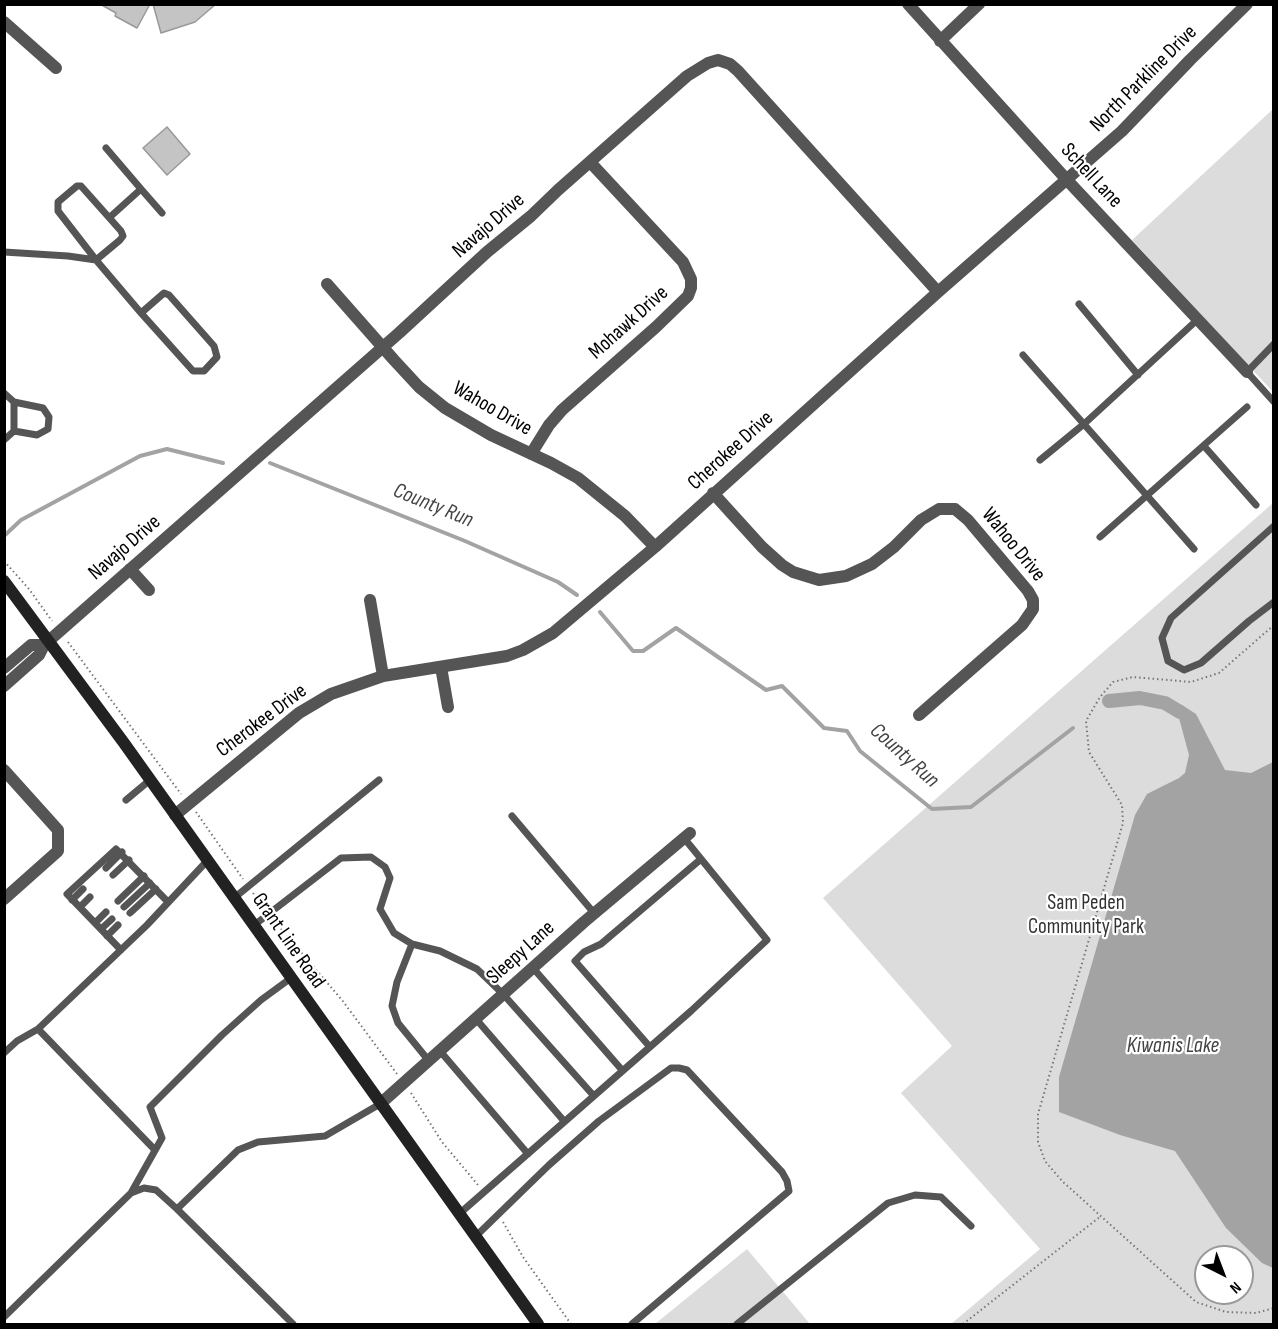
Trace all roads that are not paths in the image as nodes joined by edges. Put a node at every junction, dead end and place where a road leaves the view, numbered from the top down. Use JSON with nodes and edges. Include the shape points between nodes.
{"nodes":[{"id":1,"x":908,"y":4,"type":"edge"},
{"id":2,"x":979,"y":4,"type":"edge"},
{"id":3,"x":1247,"y":4,"type":"edge"},
{"id":4,"x":4,"y":22,"type":"edge"},
{"id":5,"x":940,"y":41,"type":"junction"},
{"id":6,"x":56,"y":68,"type":"dead end"},
{"id":7,"x":106,"y":148,"type":"dead end"},
{"id":8,"x":590,"y":162,"type":"junction"},
{"id":9,"x":1067,"y":180,"type":"junction"},
{"id":10,"x":141,"y":189,"type":"junction"},
{"id":11,"x":162,"y":213,"type":"dead end"},
{"id":12,"x":110,"y":217,"type":"junction"},
{"id":13,"x":4,"y":252,"type":"edge"},
{"id":14,"x":96,"y":260,"type":"junction"},
{"id":15,"x":327,"y":284,"type":"dead end"},
{"id":16,"x":938,"y":292,"type":"junction"},
{"id":17,"x":1079,"y":304,"type":"dead end"},
{"id":18,"x":141,"y":312,"type":"junction"},
{"id":19,"x":1197,"y":320,"type":"junction"},
{"id":20,"x":1274,"y":344,"type":"edge"},
{"id":21,"x":382,"y":347,"type":"junction"},
{"id":22,"x":1023,"y":355,"type":"dead end"},
{"id":23,"x":1247,"y":372,"type":"junction"},
{"id":24,"x":1138,"y":375,"type":"junction"},
{"id":25,"x":4,"y":393,"type":"edge"},
{"id":26,"x":14,"y":402,"type":"junction"},
{"id":27,"x":1274,"y":402,"type":"edge"},
{"id":28,"x":1247,"y":407,"type":"dead end"},
{"id":29,"x":1084,"y":424,"type":"junction"},
{"id":30,"x":14,"y":431,"type":"junction"},
{"id":31,"x":4,"y":440,"type":"edge"},
{"id":32,"x":1204,"y":446,"type":"junction"},
{"id":33,"x":531,"y":454,"type":"junction"},
{"id":34,"x":1040,"y":460,"type":"dead end"},
{"id":35,"x":713,"y":494,"type":"junction"},
{"id":36,"x":1148,"y":497,"type":"junction"},
{"id":37,"x":1256,"y":505,"type":"dead end"},
{"id":38,"x":1274,"y":526,"type":"edge"},
{"id":39,"x":1100,"y":537,"type":"dead end"},
{"id":40,"x":655,"y":547,"type":"junction"},
{"id":41,"x":1194,"y":549,"type":"dead end"},
{"id":42,"x":130,"y":569,"type":"junction"},
{"id":43,"x":4,"y":581,"type":"edge"},
{"id":44,"x":148,"y":590,"type":"dead end"},
{"id":45,"x":370,"y":600,"type":"dead end"},
{"id":46,"x":1274,"y":602,"type":"edge"},
{"id":47,"x":46,"y":643,"type":"junction"},
{"id":48,"x":441,"y":667,"type":"junction"},
{"id":49,"x":4,"y":668,"type":"edge"},
{"id":50,"x":383,"y":676,"type":"junction"},
{"id":51,"x":4,"y":686,"type":"edge"},
{"id":52,"x":447,"y":707,"type":"dead end"},
{"id":53,"x":919,"y":715,"type":"dead end"},
{"id":54,"x":6,"y":775,"type":"edge"},
{"id":55,"x":150,"y":780,"type":"junction"},
{"id":56,"x":380,"y":780,"type":"dead end"},
{"id":57,"x":126,"y":800,"type":"dead end"},
{"id":58,"x":174,"y":815,"type":"junction"},
{"id":59,"x":512,"y":816,"type":"dead end"},
{"id":60,"x":687,"y":836,"type":"joint"},
{"id":61,"x":122,"y":852,"type":"junction"},
{"id":62,"x":701,"y":859,"type":"junction"},
{"id":63,"x":129,"y":860,"type":"junction"},
{"id":64,"x":207,"y":861,"type":"junction"},
{"id":65,"x":106,"y":868,"type":"dead end"},
{"id":66,"x":113,"y":875,"type":"dead end"},
{"id":67,"x":144,"y":876,"type":"junction"},
{"id":68,"x":153,"y":886,"type":"junction"},
{"id":69,"x":83,"y":889,"type":"dead end"},
{"id":70,"x":90,"y":897,"type":"dead end"},
{"id":71,"x":234,"y":898,"type":"junction"},
{"id":72,"x":4,"y":899,"type":"edge"},
{"id":73,"x":72,"y":900,"type":"junction"},
{"id":74,"x":118,"y":901,"type":"dead end"},
{"id":75,"x":168,"y":902,"type":"junction"},
{"id":76,"x":80,"y":907,"type":"junction"},
{"id":77,"x":124,"y":907,"type":"dead end"},
{"id":78,"x":106,"y":912,"type":"dead end"},
{"id":79,"x":130,"y":913,"type":"dead end"},
{"id":80,"x":594,"y":913,"type":"junction"},
{"id":81,"x":112,"y":919,"type":"dead end"},
{"id":82,"x":95,"y":923,"type":"junction"},
{"id":83,"x":118,"y":925,"type":"dead end"},
{"id":84,"x":254,"y":926,"type":"junction"},
{"id":85,"x":101,"y":929,"type":"junction"},
{"id":86,"x":107,"y":936,"type":"junction"},
{"id":87,"x":412,"y":944,"type":"junction"},
{"id":88,"x":121,"y":950,"type":"junction"},
{"id":89,"x":533,"y":968,"type":"junction"},
{"id":90,"x":291,"y":978,"type":"junction"},
{"id":91,"x":503,"y":994,"type":"junction"},
{"id":92,"x":476,"y":1019,"type":"junction"},
{"id":93,"x":38,"y":1029,"type":"junction"},
{"id":94,"x":650,"y":1047,"type":"junction"},
{"id":95,"x":440,"y":1051,"type":"junction"},
{"id":96,"x":4,"y":1053,"type":"edge"},
{"id":97,"x":429,"y":1061,"type":"junction"},
{"id":98,"x":622,"y":1070,"type":"junction"},
{"id":99,"x":593,"y":1095,"type":"junction"},
{"id":100,"x":380,"y":1104,"type":"junction"},
{"id":101,"x":564,"y":1121,"type":"junction"},
{"id":102,"x":155,"y":1150,"type":"junction"},
{"id":103,"x":528,"y":1154,"type":"junction"},
{"id":104,"x":130,"y":1193,"type":"junction"},
{"id":105,"x":177,"y":1209,"type":"junction"},
{"id":106,"x":459,"y":1214,"type":"junction"},
{"id":107,"x":971,"y":1226,"type":"dead end"},
{"id":108,"x":475,"y":1237,"type":"junction"},
{"id":109,"x":4,"y":1317,"type":"edge"},
{"id":110,"x":293,"y":1324,"type":"edge"},
{"id":111,"x":538,"y":1324,"type":"edge"},
{"id":112,"x":632,"y":1324,"type":"edge"},
{"id":113,"x":737,"y":1324,"type":"edge"}],
"edges":[{"from":1,"to":5,"type":"street","name":"Schell Lane"},
{"from":2,"to":5,"type":"street"},
{"from":3,"to":9,"type":"street","name":"North Parkline Drive","via":[[1122,131]]},
{"from":4,"to":6,"type":"street"},
{"from":5,"to":9,"type":"street","name":"Schell Lane"},
{"from":7,"to":10,"type":"lane"},
{"from":8,"to":16,"type":"street","name":"Navajo Drive","via":[[698,68],[718,60],[730,64]]},
{"from":8,"to":21,"type":"street","name":"Navajo Drive"},
{"from":8,"to":33,"type":"street","name":"Mohawk Drive","via":[[683,262],[692,288],[664,319],[562,410]]},
{"from":9,"to":16,"type":"street","name":"Cherokee Drive"},
{"from":9,"to":19,"type":"street","name":"Schell Lane"},
{"from":10,"to":11,"type":"lane"},
{"from":10,"to":12,"type":"lane"},
{"from":12,"to":14,"type":"lane","via":[[123,236]]},
{"from":12,"to":14,"type":"lane","via":[[81,186],[58,202],[58,211]]},
{"from":13,"to":14,"type":"lane"},
{"from":14,"to":18,"type":"lane"},
{"from":15,"to":21,"type":"street","name":"Wahoo Drive"},
{"from":16,"to":35,"type":"street","name":"Cherokee Drive"},
{"from":17,"to":24,"type":"lane"},
{"from":18,"to":18,"type":"lane","via":[[193,371],[204,371],[217,357],[214,346],[164,292]]},
{"from":19,"to":23,"type":"street","name":"Schell Lane"},
{"from":19,"to":24,"type":"lane"},
{"from":20,"to":23,"type":"lane"},
{"from":21,"to":33,"type":"street","name":"Wahoo Drive","via":[[445,408]]},
{"from":21,"to":42,"type":"street","name":"Navajo Drive"},
{"from":22,"to":29,"type":"lane"},
{"from":23,"to":27,"type":"lane"},
{"from":24,"to":29,"type":"lane"},
{"from":25,"to":26,"type":"lane"},
{"from":26,"to":30,"type":"lane"},
{"from":26,"to":30,"type":"lane","via":[[43,408],[49,417],[48,429],[37,435]]},
{"from":28,"to":32,"type":"lane"},
{"from":29,"to":34,"type":"lane"},
{"from":29,"to":36,"type":"lane"},
{"from":30,"to":31,"type":"lane"},
{"from":32,"to":36,"type":"lane"},
{"from":32,"to":37,"type":"lane"},
{"from":33,"to":40,"type":"street","name":"Wahoo Drive","via":[[578,478],[604,497]]},
{"from":35,"to":40,"type":"street","name":"Cherokee Drive"},
{"from":35,"to":53,"type":"street","name":"Wahoo Drive","via":[[782,564],[819,580],[846,576],[872,564],[939,509],[955,509],[968,520],[1028,591],[1033,609],[1022,625]]},
{"from":36,"to":39,"type":"lane"},
{"from":36,"to":41,"type":"lane"},
{"from":38,"to":46,"type":"lane","via":[[1171,618],[1162,638],[1168,661],[1184,670],[1202,663]]},
{"from":40,"to":48,"type":"street","name":"Cherokee Drive","via":[[538,643],[490,660]]},
{"from":42,"to":44,"type":"street"},
{"from":42,"to":47,"type":"street","name":"Navajo Drive"},
{"from":43,"to":47,"type":"main road","name":"Grant Line Road"},
{"from":45,"to":50,"type":"street"},
{"from":47,"to":49,"type":"street","via":[[31,645]]},
{"from":47,"to":51,"type":"street","via":[[39,655]]},
{"from":47,"to":55,"type":"main road","name":"Grant Line Road"},
{"from":48,"to":50,"type":"street","name":"Cherokee Drive"},
{"from":48,"to":52,"type":"street"},
{"from":50,"to":58,"type":"street","name":"Cherokee Drive","via":[[331,694],[299,713]]},
{"from":54,"to":72,"type":"street","via":[[58,830],[58,851]]},
{"from":55,"to":57,"type":"lane"},
{"from":55,"to":58,"type":"main road","name":"Grant Line Road"},
{"from":56,"to":71,"type":"lane"},
{"from":58,"to":64,"type":"main road","name":"Grant Line Road"},
{"from":59,"to":80,"type":"lane"},
{"from":60,"to":62,"type":"lane"},
{"from":60,"to":80,"type":"street","name":"Sleepy Lane"},
{"from":61,"to":63,"type":"lane"},
{"from":61,"to":65,"type":"lane"},
{"from":61,"to":73,"type":"lane","via":[[112,851],[67,894]]},
{"from":62,"to":94,"type":"lane","via":[[767,940]]},
{"from":62,"to":94,"type":"lane","via":[[601,944],[575,961]]},
{"from":63,"to":66,"type":"lane"},
{"from":63,"to":67,"type":"lane"},
{"from":64,"to":71,"type":"main road","name":"Grant Line Road"},
{"from":64,"to":75,"type":"lane"},
{"from":67,"to":68,"type":"lane"},
{"from":67,"to":74,"type":"lane"},
{"from":68,"to":75,"type":"lane"},
{"from":68,"to":77,"type":"lane"},
{"from":68,"to":79,"type":"lane"},
{"from":69,"to":73,"type":"lane"},
{"from":70,"to":76,"type":"lane"},
{"from":71,"to":84,"type":"main road","name":"Grant Line Road"},
{"from":73,"to":76,"type":"lane"},
{"from":75,"to":88,"type":"lane"},
{"from":76,"to":82,"type":"lane"},
{"from":78,"to":82,"type":"lane"},
{"from":80,"to":89,"type":"street","name":"Sleepy Lane"},
{"from":81,"to":85,"type":"lane"},
{"from":82,"to":85,"type":"lane"},
{"from":83,"to":86,"type":"lane"},
{"from":84,"to":87,"type":"lane","via":[[341,858],[371,857],[386,867],[390,878],[380,909],[394,933]]},
{"from":84,"to":90,"type":"main road","name":"Grant Line Road"},
{"from":85,"to":86,"type":"lane"},
{"from":86,"to":88,"type":"lane"},
{"from":87,"to":91,"type":"lane","via":[[440,951],[477,969]]},
{"from":87,"to":97,"type":"lane","via":[[392,1006],[398,1023]]},
{"from":88,"to":93,"type":"lane"},
{"from":89,"to":91,"type":"street","name":"Sleepy Lane"},
{"from":89,"to":98,"type":"lane"},
{"from":90,"to":100,"type":"main road","name":"Grant Line Road"},
{"from":90,"to":102,"type":"lane","via":[[222,1035],[150,1107],[162,1138]]},
{"from":91,"to":92,"type":"street","name":"Sleepy Lane"},
{"from":91,"to":99,"type":"lane"},
{"from":92,"to":95,"type":"street","name":"Sleepy Lane"},
{"from":92,"to":101,"type":"lane"},
{"from":93,"to":96,"type":"lane"},
{"from":93,"to":102,"type":"lane"},
{"from":94,"to":98,"type":"lane"},
{"from":95,"to":97,"type":"street","name":"Sleepy Lane"},
{"from":95,"to":103,"type":"lane"},
{"from":97,"to":100,"type":"street","name":"Sleepy Lane"},
{"from":98,"to":99,"type":"lane"},
{"from":99,"to":101,"type":"lane"},
{"from":100,"to":105,"type":"lane","via":[[325,1136],[258,1142],[238,1150]]},
{"from":100,"to":106,"type":"main road","name":"Grant Line Road"},
{"from":101,"to":103,"type":"lane"},
{"from":102,"to":104,"type":"lane"},
{"from":103,"to":106,"type":"lane"},
{"from":104,"to":105,"type":"lane","via":[[144,1188],[156,1190]]},
{"from":104,"to":109,"type":"lane"},
{"from":105,"to":110,"type":"lane"},
{"from":106,"to":108,"type":"main road","name":"Grant Line Road"},
{"from":107,"to":113,"type":"lane","via":[[941,1197],[915,1195],[888,1203]]},
{"from":108,"to":111,"type":"main road","name":"Grant Line Road"},
{"from":108,"to":112,"type":"lane","via":[[599,1121],[671,1068],[687,1070],[782,1172],[789,1191]]}]}
